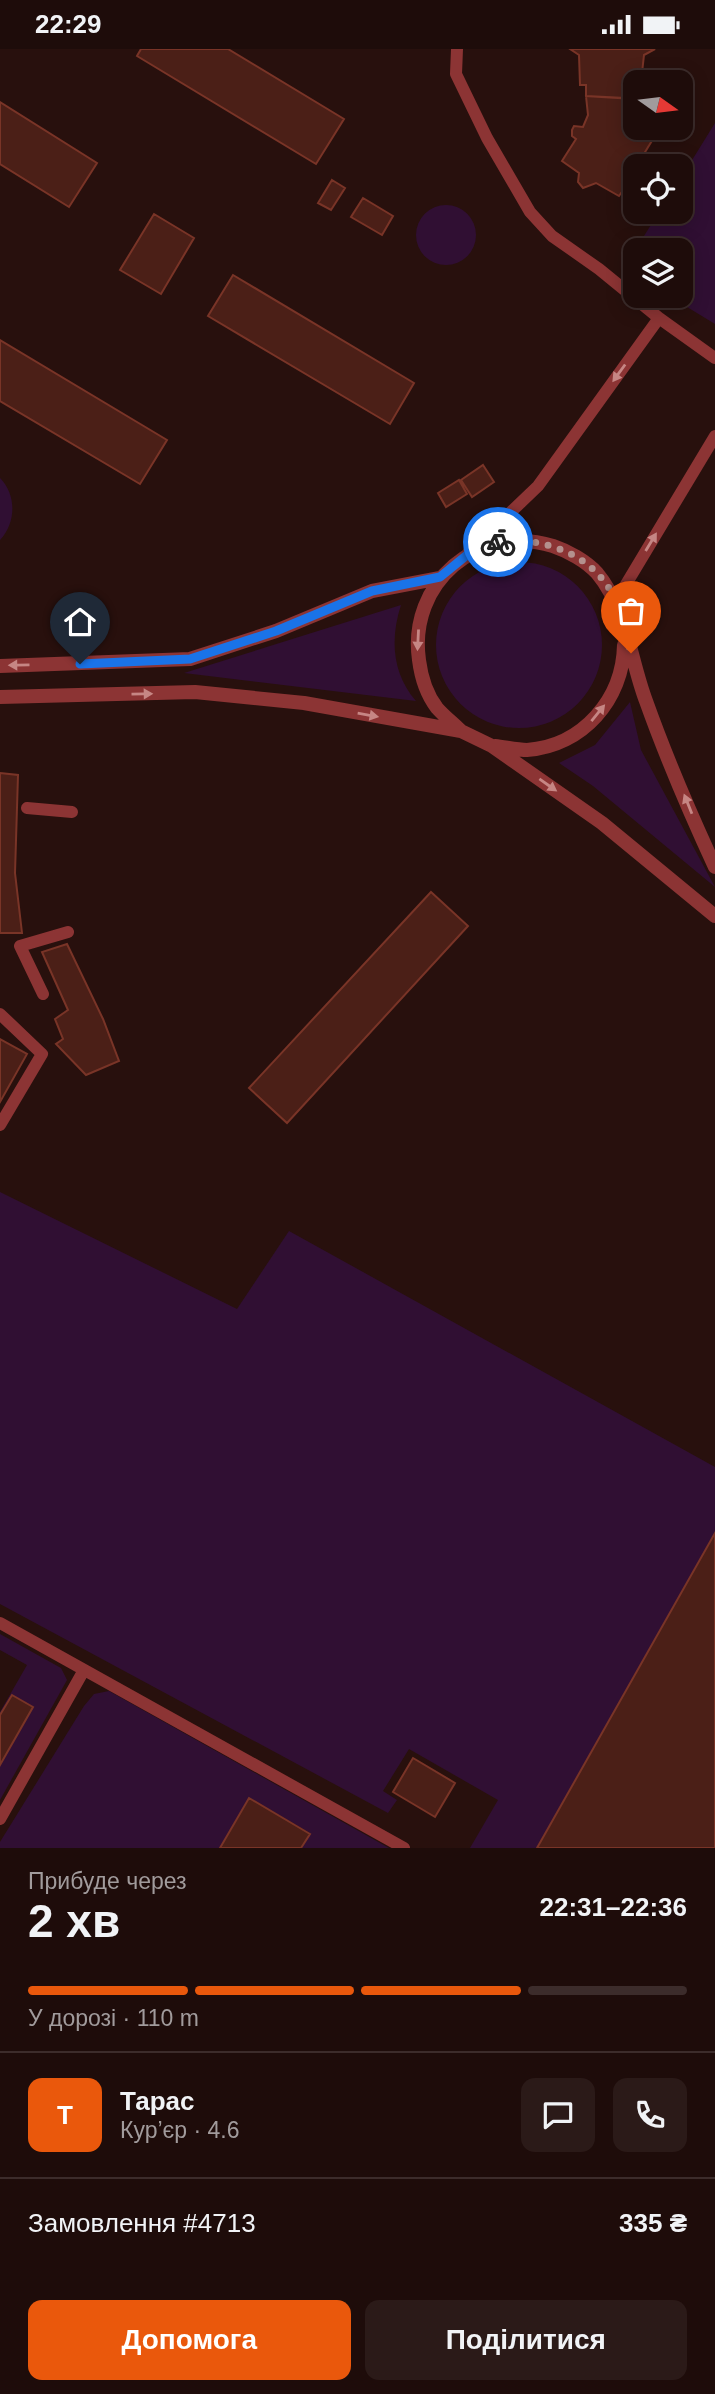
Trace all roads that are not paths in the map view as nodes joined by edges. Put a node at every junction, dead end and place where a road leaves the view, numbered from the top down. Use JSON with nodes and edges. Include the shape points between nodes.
{"nodes":[{"id":1,"x":457,"y":49,"type":"edge"},
{"id":2,"x":659,"y":318,"type":"junction"},
{"id":3,"x":706,"y":356,"type":"edge"},
{"id":4,"x":715,"y":436,"type":"edge"},
{"id":5,"x":467,"y":555,"type":"junction"},
{"id":6,"x":440,"y":577,"type":"junction"},
{"id":7,"x":616,"y":601,"type":"junction"},
{"id":8,"x":624,"y":630,"type":"junction"},
{"id":9,"x":0,"y":666,"type":"edge"},
{"id":10,"x":0,"y":697,"type":"edge"},
{"id":11,"x":461,"y":731,"type":"junction"},
{"id":12,"x":492,"y":746,"type":"junction"},
{"id":13,"x":27,"y":808,"type":"dead end"},
{"id":14,"x":72,"y":812,"type":"dead end"},
{"id":15,"x":715,"y":867,"type":"edge"},
{"id":16,"x":715,"y":916,"type":"edge"},
{"id":17,"x":68,"y":932,"type":"dead end"},
{"id":18,"x":43,"y":994,"type":"dead end"},
{"id":19,"x":0,"y":1014,"type":"edge"},
{"id":20,"x":0,"y":1125,"type":"edge"},
{"id":21,"x":0,"y":1623,"type":"edge"},
{"id":22,"x":84,"y":1670,"type":"junction"},
{"id":23,"x":0,"y":1819,"type":"edge"},
{"id":24,"x":404,"y":1848,"type":"edge"}],
"edges":[{"from":1,"to":2,"type":"lane","via":[[456,74],[530,212],[552,236]]},
{"from":2,"to":3,"type":"lane"},
{"from":2,"to":5,"type":"lane","one_way":true,"via":[[538,486]]},
{"from":7,"to":4,"type":"lane","one_way":true},
{"from":5,"to":6,"type":"street"},
{"from":5,"to":7,"type":"street","via":[[499,542],[546,544],[568,551],[596,572]]},
{"from":6,"to":9,"type":"street","one_way":true,"via":[[372,591],[276,631],[190,659]]},
{"from":6,"to":11,"type":"street","one_way":true,"via":[[423,607],[416,642],[421,676],[436,707]]},
{"from":7,"to":8,"type":"street"},
{"from":12,"to":8,"type":"street","one_way":true,"via":[[527,750],[561,742],[590,724],[612,697],[624,664]]},
{"from":15,"to":8,"type":"street","one_way":true,"via":[[645,700]]},
{"from":10,"to":11,"type":"street","one_way":true,"via":[[195,692],[304,703]]},
{"from":11,"to":12,"type":"street"},
{"from":12,"to":16,"type":"street","one_way":true,"via":[[602,823]]},
{"from":13,"to":14,"type":"lane"},
{"from":17,"to":18,"type":"lane","via":[[20,946]]},
{"from":19,"to":20,"type":"lane","via":[[42,1054]]},
{"from":21,"to":22,"type":"lane"},
{"from":22,"to":23,"type":"lane"},
{"from":22,"to":24,"type":"lane"}]}
